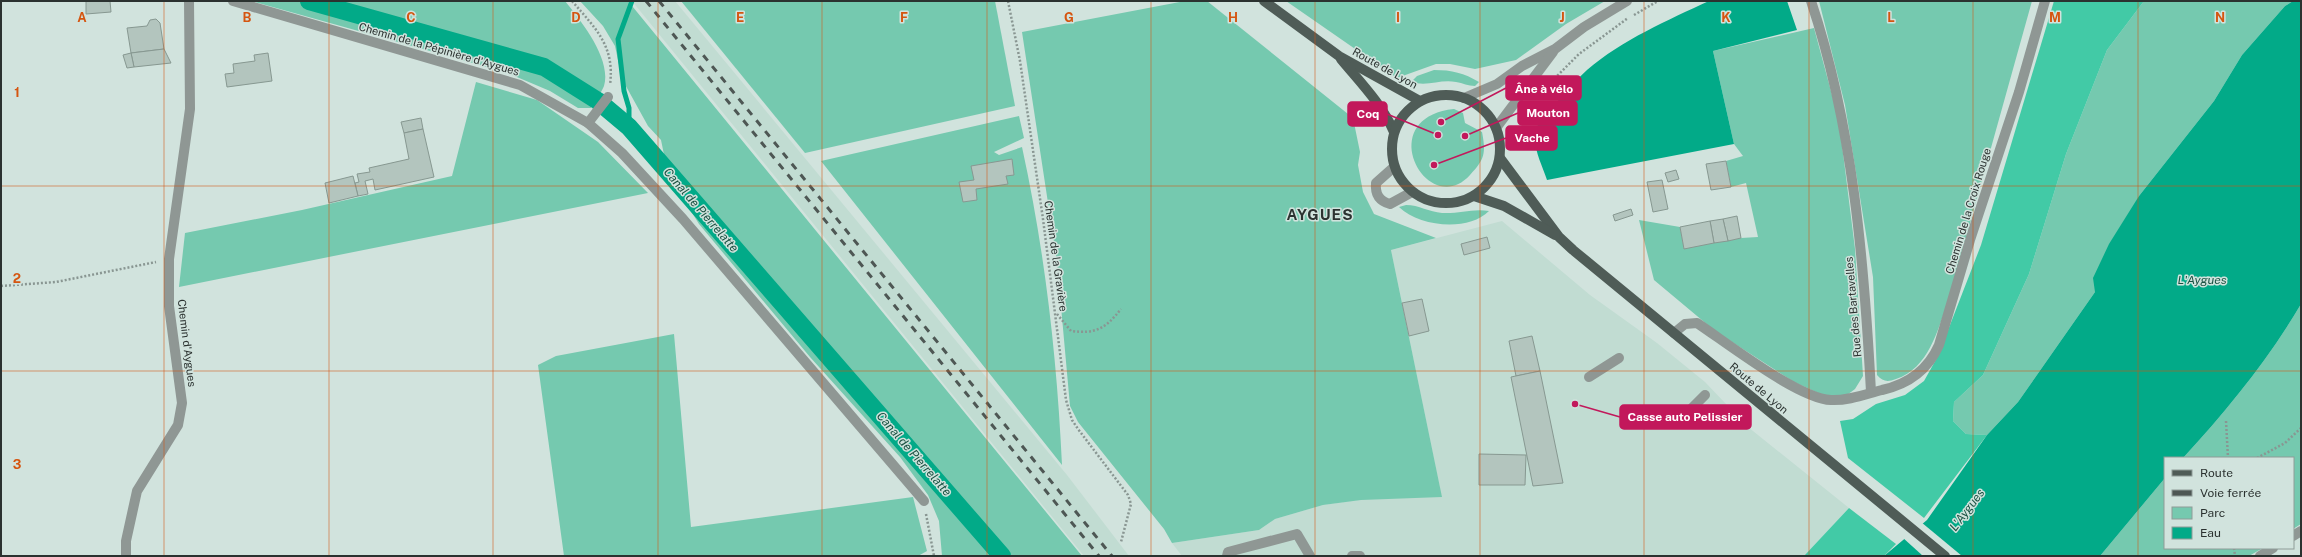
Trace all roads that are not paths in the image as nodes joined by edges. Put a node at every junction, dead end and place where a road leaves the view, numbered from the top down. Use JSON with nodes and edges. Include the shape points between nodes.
{"nodes":[{"id":1,"x":189,"y":1,"type":"edge"},
{"id":2,"x":233,"y":1,"type":"edge"},
{"id":3,"x":1264,"y":1,"type":"edge"},
{"id":4,"x":1627,"y":1,"type":"edge"},
{"id":5,"x":1811,"y":1,"type":"edge"},
{"id":6,"x":2045,"y":1,"type":"edge"},
{"id":7,"x":1555,"y":49,"type":"junction"},
{"id":8,"x":1339,"y":56,"type":"junction"},
{"id":9,"x":608,"y":97,"type":"road end"},
{"id":10,"x":1464,"y":98,"type":"junction"},
{"id":11,"x":1420,"y":100,"type":"junction"},
{"id":12,"x":591,"y":119,"type":"junction"},
{"id":13,"x":1496,"y":128,"type":"junction"},
{"id":14,"x":1394,"y":132,"type":"junction"},
{"id":15,"x":1500,"y":158,"type":"junction"},
{"id":16,"x":1394,"y":166,"type":"junction"},
{"id":17,"x":1412,"y":192,"type":"junction"},
{"id":18,"x":1474,"y":196,"type":"junction"},
{"id":19,"x":1559,"y":237,"type":"junction"},
{"id":20,"x":1674,"y":333,"type":"junction"},
{"id":21,"x":1619,"y":358,"type":"dead end"},
{"id":22,"x":1589,"y":377,"type":"dead end"},
{"id":23,"x":1871,"y":392,"type":"junction"},
{"id":24,"x":1705,"y":395,"type":"dead end"},
{"id":25,"x":1679,"y":421,"type":"dead end"},
{"id":26,"x":924,"y":501,"type":"road end"},
{"id":27,"x":2271,"y":549,"type":"edge"},
{"id":28,"x":126,"y":556,"type":"edge"},
{"id":29,"x":1227,"y":556,"type":"edge"},
{"id":30,"x":1310,"y":556,"type":"edge"},
{"id":31,"x":1352,"y":556,"type":"edge"},
{"id":32,"x":1360,"y":556,"type":"edge"},
{"id":33,"x":1945,"y":556,"type":"edge"},
{"id":34,"x":2260,"y":556,"type":"edge"}],
"edges":[{"from":1,"to":28,"type":"street","name":"Chemin d'Aygues","via":[[190,109],[169,259],[169,306],[182,403],[178,425],[137,491],[126,541]]},
{"from":2,"to":12,"type":"street","name":"Chemin de la Pépinière d'Aygues","via":[[520,85]]},
{"from":3,"to":8,"type":"main road","name":"Route de Lyon"},
{"from":4,"to":7,"type":"street","via":[[1584,27]]},
{"from":5,"to":23,"type":"street","name":"Rue des Bartavelles","via":[[1828,59],[1856,196]]},
{"from":6,"to":23,"type":"street","name":"Chemin de la Croix Rouge","via":[[2019,92],[1934,357],[1913,378],[1893,388]]},
{"from":7,"to":10,"type":"street","via":[[1522,66],[1497,84]]},
{"from":7,"to":13,"type":"street"},
{"from":8,"to":11,"type":"main road","name":"Route de Lyon"},
{"from":8,"to":14,"type":"main road","name":"Route de Lyon","via":[[1388,118]]},
{"from":9,"to":12,"type":"street"},
{"from":10,"to":11,"type":"main road","via":[[1449,94],[1434,95]]},
{"from":10,"to":13,"type":"main road","via":[[1478,105],[1489,115]]},
{"from":11,"to":14,"type":"main road","via":[[1404,114]]},
{"from":12,"to":26,"type":"street","name":"Chemin de la Pépinière d'Aygues","via":[[683,219]]},
{"from":13,"to":15,"type":"main road"},
{"from":14,"to":16,"type":"main road","via":[[1391,149]]},
{"from":15,"to":18,"type":"main road","via":[[1494,175]]},
{"from":15,"to":19,"type":"main road","name":"Route de Lyon"},
{"from":16,"to":17,"type":"main road","via":[[1401,181]]},
{"from":16,"to":17,"type":"street","via":[[1376,183],[1378,197],[1390,204]]},
{"from":17,"to":18,"type":"main road","via":[[1426,200],[1443,204],[1459,202]]},
{"from":18,"to":19,"type":"main road","name":"Route de Lyon","via":[[1504,206]]},
{"from":19,"to":20,"type":"main road","name":"Route de Lyon"},
{"from":20,"to":23,"type":"street","via":[[1685,324],[1697,323],[1796,388],[1814,396],[1831,400],[1853,398]]},
{"from":20,"to":33,"type":"main road","name":"Route de Lyon"},
{"from":21,"to":22,"type":"street"},
{"from":24,"to":25,"type":"street"},
{"from":27,"to":34,"type":"street"},
{"from":29,"to":30,"type":"street","via":[[1228,552],[1297,534]]},
{"from":31,"to":32,"type":"street"}]}
